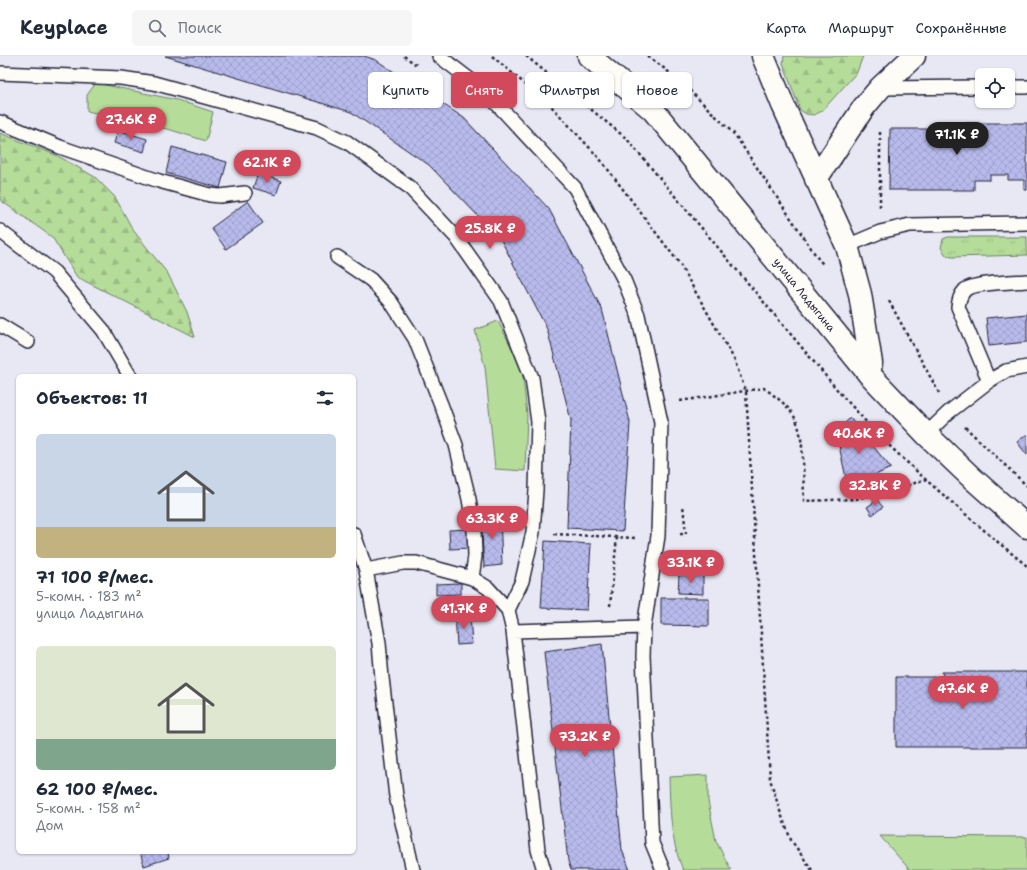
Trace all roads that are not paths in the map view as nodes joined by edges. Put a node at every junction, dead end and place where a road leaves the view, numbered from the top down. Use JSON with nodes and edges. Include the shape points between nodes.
{"nodes":[{"id":1,"x":439,"y":56,"type":"edge"},
{"id":2,"x":589,"y":56,"type":"edge"},
{"id":3,"x":763,"y":56,"type":"edge"},
{"id":4,"x":914,"y":56,"type":"edge"},
{"id":5,"x":0,"y":73,"type":"edge"},
{"id":6,"x":975,"y":87,"type":"edge"},
{"id":7,"x":1015,"y":87,"type":"edge"},
{"id":8,"x":1027,"y":87,"type":"edge"},
{"id":9,"x":880,"y":88,"type":"junction"},
{"id":10,"x":0,"y":122,"type":"edge"},
{"id":11,"x":816,"y":179,"type":"junction"},
{"id":12,"x":245,"y":193,"type":"dead end"},
{"id":13,"x":1027,"y":223,"type":"edge"},
{"id":14,"x":0,"y":231,"type":"edge"},
{"id":15,"x":846,"y":246,"type":"junction"},
{"id":16,"x":337,"y":257,"type":"dead end"},
{"id":17,"x":1027,"y":282,"type":"edge"},
{"id":18,"x":0,"y":325,"type":"edge"},
{"id":19,"x":28,"y":342,"type":"dead end"},
{"id":20,"x":1027,"y":367,"type":"edge"},
{"id":21,"x":129,"y":374,"type":"edge"},
{"id":22,"x":869,"y":374,"type":"junction"},
{"id":23,"x":989,"y":381,"type":"junction"},
{"id":24,"x":926,"y":434,"type":"junction"},
{"id":25,"x":1027,"y":527,"type":"edge"},
{"id":26,"x":356,"y":540,"type":"edge"},
{"id":27,"x":366,"y":570,"type":"junction"},
{"id":28,"x":472,"y":578,"type":"junction"},
{"id":29,"x":508,"y":610,"type":"junction"},
{"id":30,"x":644,"y":627,"type":"junction"},
{"id":31,"x":513,"y":631,"type":"junction"},
{"id":32,"x":413,"y":870,"type":"edge"},
{"id":33,"x":544,"y":870,"type":"edge"},
{"id":34,"x":663,"y":870,"type":"edge"}],
"edges":[{"from":1,"to":30,"type":"lane","via":[[485,91],[575,188],[624,280],[638,315],[661,422],[658,536]]},
{"from":2,"to":22,"type":"street","name":"улица Ладыгина","via":[[653,110]]},
{"from":3,"to":11,"type":"street"},
{"from":4,"to":9,"type":"street"},
{"from":5,"to":29,"type":"lane","via":[[132,79],[310,126],[347,142],[408,187],[456,237],[502,301],[532,378],[538,422],[532,532],[522,581]]},
{"from":6,"to":9,"type":"lane"},
{"from":7,"to":8,"type":"lane"},
{"from":9,"to":11,"type":"street","via":[[864,107]]},
{"from":10,"to":12,"type":"lane","via":[[60,147],[160,181],[210,195]]},
{"from":11,"to":15,"type":"street"},
{"from":13,"to":15,"type":"lane","via":[[910,225],[880,232]]},
{"from":14,"to":21,"type":"lane","via":[[54,272],[102,330]]},
{"from":15,"to":22,"type":"street","via":[[860,294],[871,363]]},
{"from":16,"to":28,"type":"lane","via":[[371,280],[391,302],[415,339],[456,445],[469,499],[474,529],[475,556]]},
{"from":17,"to":23,"type":"lane","via":[[975,285],[966,288],[960,296],[958,307]]},
{"from":18,"to":19,"type":"lane"},
{"from":20,"to":23,"type":"lane","via":[[1006,372]]},
{"from":22,"to":24,"type":"street","name":"улица Ладыгина"},
{"from":23,"to":24,"type":"lane","via":[[949,412]]},
{"from":24,"to":25,"type":"street","name":"улица Ладыгина"},
{"from":26,"to":27,"type":"lane"},
{"from":27,"to":28,"type":"lane","via":[[416,563]]},
{"from":27,"to":32,"type":"lane","via":[[379,643],[396,796]]},
{"from":28,"to":29,"type":"lane","via":[[488,588]]},
{"from":29,"to":31,"type":"lane"},
{"from":30,"to":31,"type":"lane"},
{"from":30,"to":34,"type":"lane","via":[[643,656],[652,843]]},
{"from":31,"to":33,"type":"lane","via":[[538,850]]}]}
